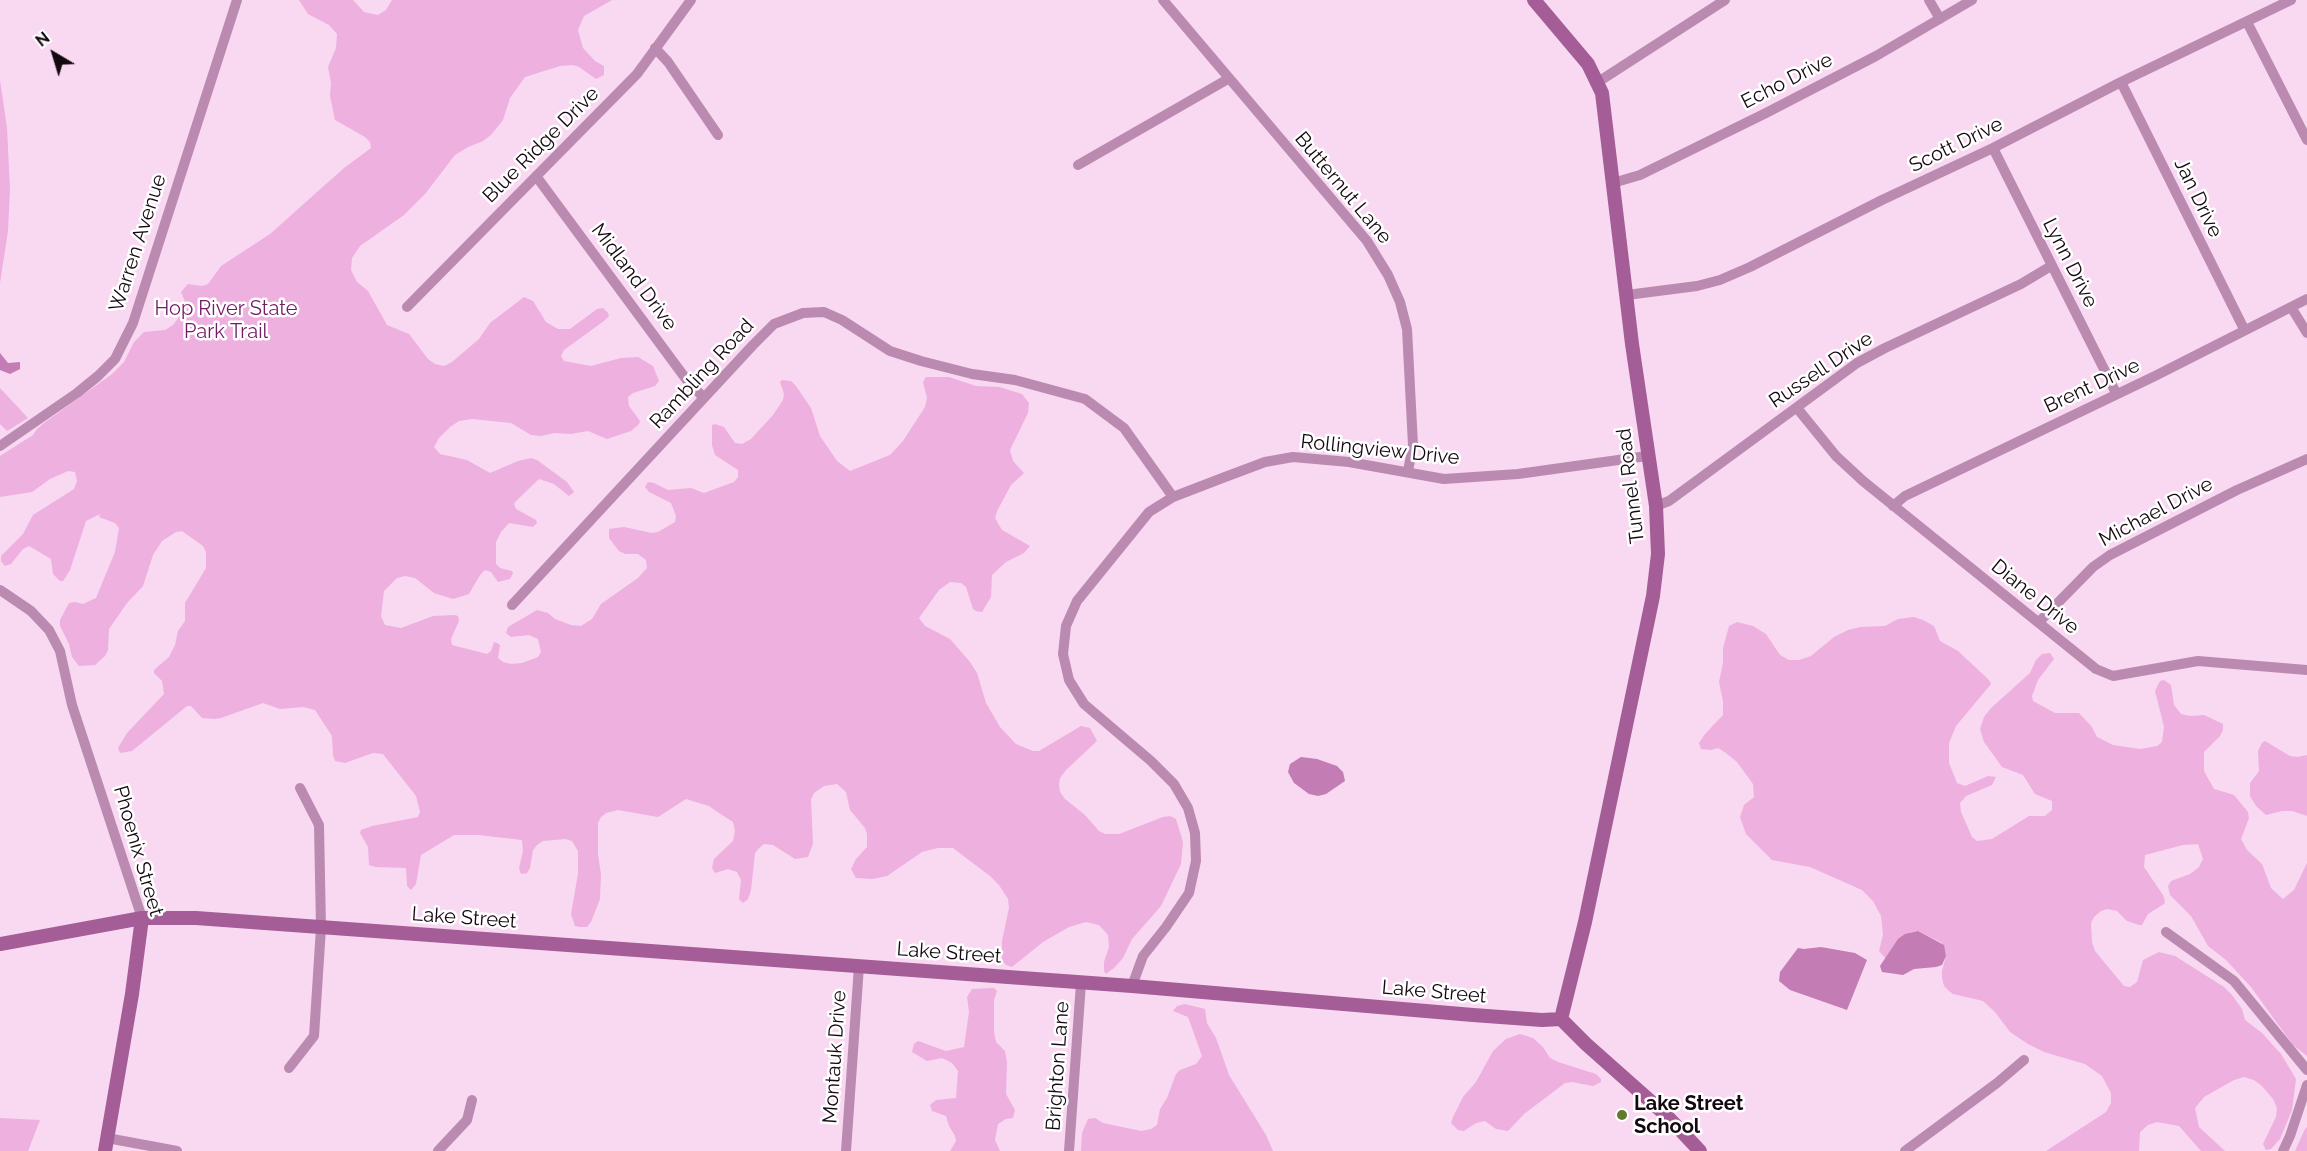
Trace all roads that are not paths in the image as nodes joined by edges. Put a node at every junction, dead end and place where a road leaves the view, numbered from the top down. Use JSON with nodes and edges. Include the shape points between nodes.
{"nodes":[{"id":1,"x":237,"y":0,"type":"edge"},
{"id":2,"x":691,"y":0,"type":"edge"},
{"id":3,"x":1163,"y":0,"type":"edge"},
{"id":4,"x":1534,"y":0,"type":"edge"},
{"id":5,"x":1725,"y":0,"type":"edge"},
{"id":6,"x":1929,"y":0,"type":"edge"},
{"id":7,"x":1972,"y":0,"type":"edge"},
{"id":8,"x":2291,"y":0,"type":"edge"},
{"id":9,"x":1940,"y":19,"type":"junction"},
{"id":10,"x":2247,"y":22,"type":"junction"},
{"id":11,"x":655,"y":48,"type":"junction"},
{"id":12,"x":1228,"y":79,"type":"junction"},
{"id":13,"x":1598,"y":82,"type":"junction"},
{"id":14,"x":2121,"y":82,"type":"junction"},
{"id":15,"x":718,"y":135,"type":"dead end"},
{"id":16,"x":2307,"y":140,"type":"edge"},
{"id":17,"x":1994,"y":148,"type":"junction"},
{"id":18,"x":1078,"y":165,"type":"dead end"},
{"id":19,"x":536,"y":176,"type":"junction"},
{"id":20,"x":1612,"y":183,"type":"junction"},
{"id":21,"x":2051,"y":266,"type":"junction"},
{"id":22,"x":1627,"y":295,"type":"junction"},
{"id":23,"x":2307,"y":299,"type":"edge"},
{"id":24,"x":406,"y":307,"type":"dead end"},
{"id":25,"x":2291,"y":307,"type":"junction"},
{"id":26,"x":2244,"y":329,"type":"junction"},
{"id":27,"x":2307,"y":333,"type":"edge"},
{"id":28,"x":2116,"y":393,"type":"junction"},
{"id":29,"x":704,"y":398,"type":"junction"},
{"id":30,"x":1797,"y":408,"type":"junction"},
{"id":31,"x":0,"y":446,"type":"edge"},
{"id":32,"x":1647,"y":456,"type":"junction"},
{"id":33,"x":2307,"y":459,"type":"edge"},
{"id":34,"x":1408,"y":471,"type":"junction"},
{"id":35,"x":1173,"y":497,"type":"junction"},
{"id":36,"x":1656,"y":506,"type":"junction"},
{"id":37,"x":1893,"y":506,"type":"junction"},
{"id":38,"x":0,"y":590,"type":"edge"},
{"id":39,"x":512,"y":605,"type":"dead end"},
{"id":40,"x":2039,"y":622,"type":"junction"},
{"id":41,"x":2307,"y":670,"type":"edge"},
{"id":42,"x":300,"y":788,"type":"dead end"},
{"id":43,"x":142,"y":918,"type":"junction"},
{"id":44,"x":321,"y":928,"type":"junction"},
{"id":45,"x":2166,"y":932,"type":"dead end"},
{"id":46,"x":0,"y":944,"type":"edge"},
{"id":47,"x":860,"y":966,"type":"junction"},
{"id":48,"x":1082,"y":983,"type":"junction"},
{"id":49,"x":1132,"y":986,"type":"junction"},
{"id":50,"x":1561,"y":1019,"type":"junction"},
{"id":51,"x":2024,"y":1060,"type":"dead end"},
{"id":52,"x":289,"y":1068,"type":"dead end"},
{"id":53,"x":2307,"y":1070,"type":"edge"},
{"id":54,"x":2307,"y":1085,"type":"edge"},
{"id":55,"x":472,"y":1100,"type":"dead end"},
{"id":56,"x":106,"y":1145,"type":"edge"},
{"id":57,"x":177,"y":1151,"type":"edge"},
{"id":58,"x":438,"y":1151,"type":"edge"},
{"id":59,"x":846,"y":1151,"type":"edge"},
{"id":60,"x":1070,"y":1151,"type":"edge"},
{"id":61,"x":1700,"y":1151,"type":"edge"},
{"id":62,"x":1905,"y":1151,"type":"edge"},
{"id":63,"x":2283,"y":1151,"type":"edge"}],
"edges":[{"from":1,"to":31,"type":"street","name":"Warren Avenue","via":[[132,323],[115,359],[77,393]]},
{"from":2,"to":11,"type":"street","name":"Blue Ridge Drive"},
{"from":3,"to":12,"type":"street","name":"Butternut Lane"},
{"from":4,"to":13,"type":"street","name":"Tunnel Road","via":[[1588,64]]},
{"from":5,"to":13,"type":"street"},
{"from":6,"to":9,"type":"street"},
{"from":7,"to":9,"type":"street","name":"Echo Drive"},
{"from":8,"to":10,"type":"street","name":"Scott Drive"},
{"from":9,"to":20,"type":"street","name":"Echo Drive","via":[[1755,118],[1640,175]]},
{"from":10,"to":14,"type":"street","name":"Scott Drive"},
{"from":10,"to":16,"type":"street"},
{"from":11,"to":15,"type":"street"},
{"from":11,"to":19,"type":"street","name":"Blue Ridge Drive","via":[[637,74]]},
{"from":12,"to":18,"type":"street"},
{"from":12,"to":34,"type":"street","name":"Butternut Lane","via":[[1367,241],[1388,275],[1407,329],[1413,445]]},
{"from":13,"to":20,"type":"street","name":"Tunnel Road"},
{"from":14,"to":17,"type":"street","name":"Scott Drive"},
{"from":14,"to":26,"type":"street","name":"Jan Drive"},
{"from":17,"to":21,"type":"street","name":"Lynn Drive"},
{"from":17,"to":22,"type":"street","name":"Scott Drive","via":[[1720,280]]},
{"from":19,"to":24,"type":"street","name":"Blue Ridge Drive"},
{"from":19,"to":29,"type":"street","name":"Midland Drive"},
{"from":20,"to":22,"type":"street","name":"Tunnel Road"},
{"from":21,"to":28,"type":"street","name":"Lynn Drive"},
{"from":21,"to":30,"type":"street","name":"Russell Drive","via":[[1857,363]]},
{"from":22,"to":32,"type":"street","name":"Tunnel Road"},
{"from":23,"to":25,"type":"street","name":"Brent Drive"},
{"from":25,"to":26,"type":"street","name":"Brent Drive"},
{"from":25,"to":27,"type":"street"},
{"from":26,"to":28,"type":"street","name":"Brent Drive"},
{"from":28,"to":37,"type":"street","name":"Brent Drive","via":[[1905,496]]},
{"from":29,"to":35,"type":"street","name":"Rambling Road","via":[[774,324],[803,313],[824,312],[890,351],[1085,399],[1124,428]]},
{"from":29,"to":39,"type":"street","name":"Rambling Road"},
{"from":30,"to":36,"type":"street","name":"Russell Drive","via":[[1669,501]]},
{"from":30,"to":37,"type":"street","name":"Diane Drive","via":[[1836,456]]},
{"from":32,"to":34,"type":"street","name":"Rollingview Drive","via":[[1482,478],[1444,479]]},
{"from":32,"to":36,"type":"street","name":"Tunnel Road"},
{"from":33,"to":40,"type":"street","name":"Michael Drive","via":[[2110,555]]},
{"from":34,"to":35,"type":"street","name":"Rollingview Drive","via":[[1293,457],[1265,462]]},
{"from":35,"to":49,"type":"street","name":"Rollingview Drive","via":[[1149,512],[1077,601],[1066,626],[1062,654],[1069,680],[1084,704],[1174,784],[1188,808],[1195,833],[1196,861],[1189,893],[1143,956]]},
{"from":36,"to":50,"type":"street","name":"Tunnel Road","via":[[1658,554],[1653,596],[1586,922]]},
{"from":37,"to":40,"type":"street","name":"Diane Drive"},
{"from":38,"to":43,"type":"street","name":"Phoenix Street","via":[[31,611],[49,630],[60,651],[72,705]]},
{"from":40,"to":41,"type":"street","name":"Diane Drive","via":[[2096,669],[2113,676],[2198,661]]},
{"from":42,"to":44,"type":"street","via":[[319,825]]},
{"from":43,"to":44,"type":"street","name":"Lake Street","via":[[196,918]]},
{"from":43,"to":46,"type":"street","name":"Lake Street"},
{"from":43,"to":56,"type":"street","name":"Phoenix Street"},
{"from":44,"to":47,"type":"street","name":"Lake Street"},
{"from":44,"to":52,"type":"street","via":[[314,1036]]},
{"from":45,"to":53,"type":"street","via":[[2234,981]]},
{"from":47,"to":48,"type":"street","name":"Lake Street"},
{"from":47,"to":59,"type":"street","name":"Montauk Drive"},
{"from":48,"to":49,"type":"street","name":"Lake Street"},
{"from":48,"to":60,"type":"street","name":"Brighton Lane"},
{"from":49,"to":50,"type":"street","name":"Lake Street"},
{"from":50,"to":61,"type":"street"},
{"from":51,"to":62,"type":"street"},
{"from":54,"to":63,"type":"street"},
{"from":55,"to":58,"type":"street","via":[[467,1120]]},
{"from":56,"to":57,"type":"street"}]}
